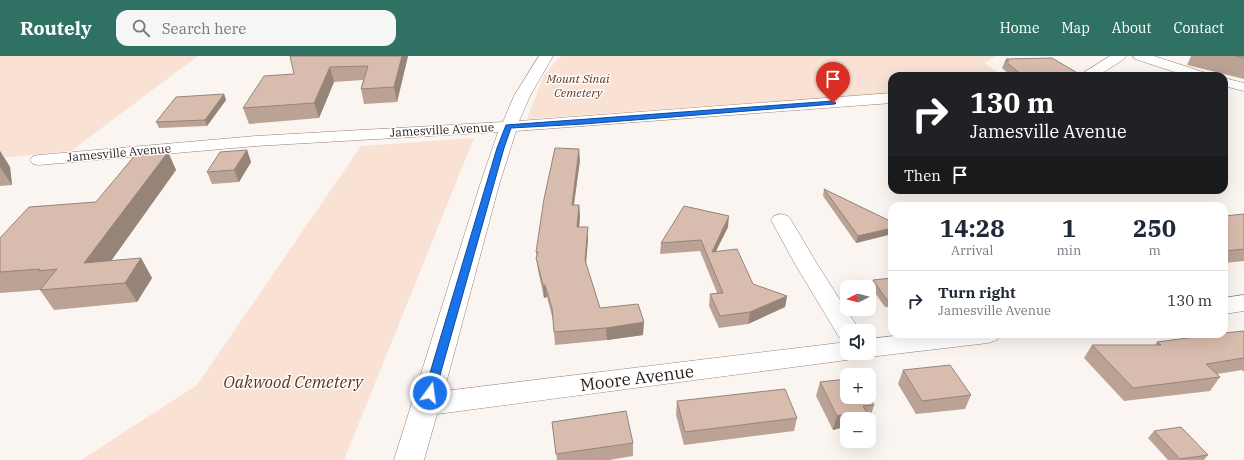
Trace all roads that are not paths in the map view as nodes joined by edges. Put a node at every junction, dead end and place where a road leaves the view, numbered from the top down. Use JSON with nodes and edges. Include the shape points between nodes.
{"nodes":[{"id":1,"x":546,"y":56,"type":"edge"},
{"id":2,"x":1119,"y":56,"type":"edge"},
{"id":3,"x":1140,"y":56,"type":"edge"},
{"id":4,"x":1094,"y":72,"type":"edge"},
{"id":5,"x":1188,"y":72,"type":"edge"},
{"id":6,"x":1228,"y":83,"type":"edge"},
{"id":7,"x":1244,"y":87,"type":"edge"},
{"id":8,"x":888,"y":98,"type":"edge"},
{"id":9,"x":509,"y":126,"type":"junction"},
{"id":10,"x":39,"y":160,"type":"dead end"},
{"id":11,"x":781,"y":220,"type":"dead end"},
{"id":12,"x":1244,"y":303,"type":"edge"},
{"id":13,"x":1228,"y":305,"type":"edge"},
{"id":14,"x":844,"y":324,"type":"edge"},
{"id":15,"x":954,"y":338,"type":"edge"},
{"id":16,"x":876,"y":347,"type":"edge"},
{"id":17,"x":840,"y":352,"type":"edge"},
{"id":18,"x":427,"y":404,"type":"junction"},
{"id":19,"x":409,"y":460,"type":"edge"}],
"edges":[{"from":1,"to":9,"type":"street","via":[[532,75]]},
{"from":2,"to":4,"type":"street"},
{"from":3,"to":5,"type":"street"},
{"from":6,"to":7,"type":"street"},
{"from":8,"to":9,"type":"street","name":"Jamesville Avenue"},
{"from":9,"to":10,"type":"street","name":"Jamesville Avenue","via":[[256,141]]},
{"from":9,"to":18,"type":"street","via":[[500,148]]},
{"from":11,"to":14,"type":"street"},
{"from":12,"to":13,"type":"street"},
{"from":15,"to":16,"type":"street"},
{"from":17,"to":18,"type":"street","name":"Moore Avenue"},
{"from":18,"to":19,"type":"street"}]}
